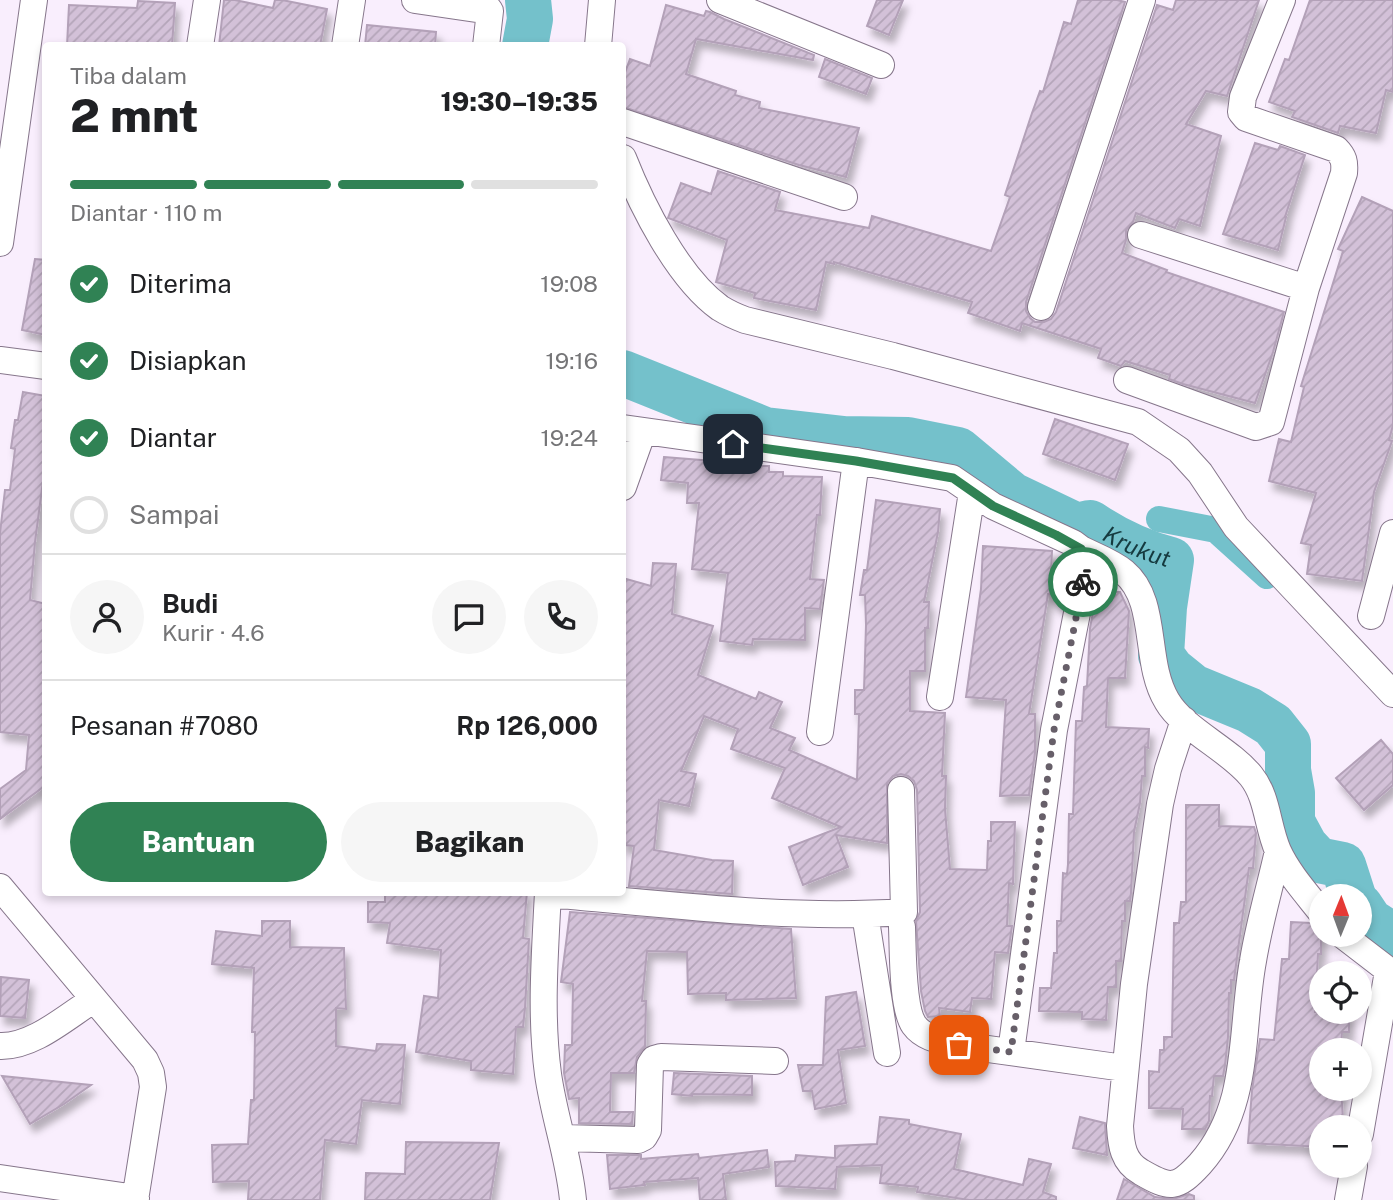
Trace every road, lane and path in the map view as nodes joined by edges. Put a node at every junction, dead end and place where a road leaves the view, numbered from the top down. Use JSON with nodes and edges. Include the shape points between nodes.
{"nodes":[{"id":1,"x":34,"y":0,"type":"edge"},
{"id":2,"x":207,"y":0,"type":"edge"},
{"id":3,"x":352,"y":0,"type":"edge"},
{"id":4,"x":415,"y":0,"type":"edge"},
{"id":5,"x":602,"y":0,"type":"edge"},
{"id":6,"x":720,"y":0,"type":"edge"},
{"id":7,"x":1142,"y":0,"type":"edge"},
{"id":8,"x":1282,"y":0,"type":"edge"},
{"id":9,"x":486,"y":6,"type":"edge"},
{"id":10,"x":201,"y":42,"type":"edge"},
{"id":11,"x":346,"y":42,"type":"edge"},
{"id":12,"x":486,"y":42,"type":"edge"},
{"id":13,"x":598,"y":42,"type":"edge"},
{"id":14,"x":881,"y":65,"type":"dead end"},
{"id":15,"x":626,"y":123,"type":"edge"},
{"id":16,"x":626,"y":166,"type":"edge"},
{"id":17,"x":844,"y":197,"type":"dead end"},
{"id":18,"x":1141,"y":235,"type":"dead end"},
{"id":19,"x":0,"y":243,"type":"edge"},
{"id":20,"x":1306,"y":288,"type":"junction"},
{"id":21,"x":1041,"y":307,"type":"dead end"},
{"id":22,"x":0,"y":360,"type":"edge"},
{"id":23,"x":42,"y":365,"type":"edge"},
{"id":24,"x":1127,"y":380,"type":"dead end"},
{"id":25,"x":633,"y":429,"type":"edge"},
{"id":26,"x":856,"y":461,"type":"junction"},
{"id":27,"x":626,"y":470,"type":"edge"},
{"id":28,"x":972,"y":492,"type":"junction"},
{"id":29,"x":1393,"y":533,"type":"edge"},
{"id":30,"x":1081,"y":549,"type":"junction"},
{"id":31,"x":1371,"y":616,"type":"dead end"},
{"id":32,"x":1393,"y":694,"type":"edge"},
{"id":33,"x":940,"y":697,"type":"dead end"},
{"id":34,"x":1184,"y":720,"type":"junction"},
{"id":35,"x":820,"y":732,"type":"dead end"},
{"id":36,"x":901,"y":790,"type":"dead end"},
{"id":37,"x":1278,"y":851,"type":"junction"},
{"id":38,"x":0,"y":887,"type":"edge"},
{"id":39,"x":548,"y":896,"type":"edge"},
{"id":40,"x":575,"y":896,"type":"edge"},
{"id":41,"x":1309,"y":896,"type":"edge"},
{"id":42,"x":865,"y":915,"type":"junction"},
{"id":43,"x":902,"y":927,"type":"dead end"},
{"id":44,"x":1358,"y":947,"type":"edge"},
{"id":45,"x":1390,"y":972,"type":"edge"},
{"id":46,"x":93,"y":1000,"type":"junction"},
{"id":47,"x":0,"y":1046,"type":"edge"},
{"id":48,"x":1011,"y":1052,"type":"junction"},
{"id":49,"x":887,"y":1053,"type":"dead end"},
{"id":50,"x":775,"y":1061,"type":"dead end"},
{"id":51,"x":1124,"y":1068,"type":"junction"},
{"id":52,"x":1364,"y":1115,"type":"edge"},
{"id":53,"x":562,"y":1138,"type":"junction"},
{"id":54,"x":0,"y":1178,"type":"edge"},
{"id":55,"x":1352,"y":1178,"type":"edge"},
{"id":56,"x":136,"y":1199,"type":"edge"},
{"id":57,"x":573,"y":1200,"type":"edge"},
{"id":58,"x":1348,"y":1200,"type":"edge"}],
"edges":[{"from":1,"to":19,"type":"street"},
{"from":2,"to":10,"type":"street"},
{"from":3,"to":11,"type":"street"},
{"from":4,"to":9,"type":"street"},
{"from":5,"to":13,"type":"street"},
{"from":6,"to":14,"type":"street"},
{"from":7,"to":21,"type":"street"},
{"from":8,"to":20,"type":"street","via":[[1240,106],[1246,118],[1343,155],[1344,173]]},
{"from":9,"to":12,"type":"street"},
{"from":15,"to":17,"type":"street"},
{"from":16,"to":32,"type":"street","via":[[673,254],[702,293],[722,310],[745,320],[1138,422],[1159,435],[1200,473],[1267,563]]},
{"from":18,"to":20,"type":"street"},
{"from":20,"to":24,"type":"street","via":[[1271,422],[1264,426]]},
{"from":22,"to":23,"type":"street"},
{"from":25,"to":26,"type":"street"},
{"from":25,"to":27,"type":"street"},
{"from":26,"to":28,"type":"street","via":[[953,478]]},
{"from":26,"to":35,"type":"street"},
{"from":28,"to":30,"type":"street"},
{"from":28,"to":33,"type":"street"},
{"from":29,"to":31,"type":"street"},
{"from":30,"to":34,"type":"street","via":[[1122,570],[1139,588],[1158,686]]},
{"from":30,"to":48,"type":"street","via":[[1087,562],[1054,730]]},
{"from":34,"to":37,"type":"street","via":[[1251,775],[1263,797]]},
{"from":34,"to":51,"type":"street","via":[[1160,804]]},
{"from":36,"to":42,"type":"street","via":[[904,912]]},
{"from":37,"to":41,"type":"street"},
{"from":37,"to":51,"type":"street","via":[[1252,962],[1235,1101],[1223,1133],[1181,1183],[1158,1182],[1126,1159],[1120,1126]]},
{"from":38,"to":46,"type":"street"},
{"from":39,"to":53,"type":"street","via":[[545,1051]]},
{"from":40,"to":42,"type":"street","via":[[780,914]]},
{"from":42,"to":49,"type":"street"},
{"from":43,"to":48,"type":"street","via":[[907,1004],[915,1026],[933,1039]]},
{"from":44,"to":45,"type":"street"},
{"from":45,"to":52,"type":"street"},
{"from":46,"to":47,"type":"street","via":[[20,1044]]},
{"from":46,"to":56,"type":"street","via":[[151,1073],[153,1087]]},
{"from":48,"to":51,"type":"street"},
{"from":50,"to":53,"type":"street","via":[[654,1059],[644,1138]]},
{"from":53,"to":57,"type":"street"},
{"from":54,"to":56,"type":"street"},
{"from":55,"to":58,"type":"street"}]}
